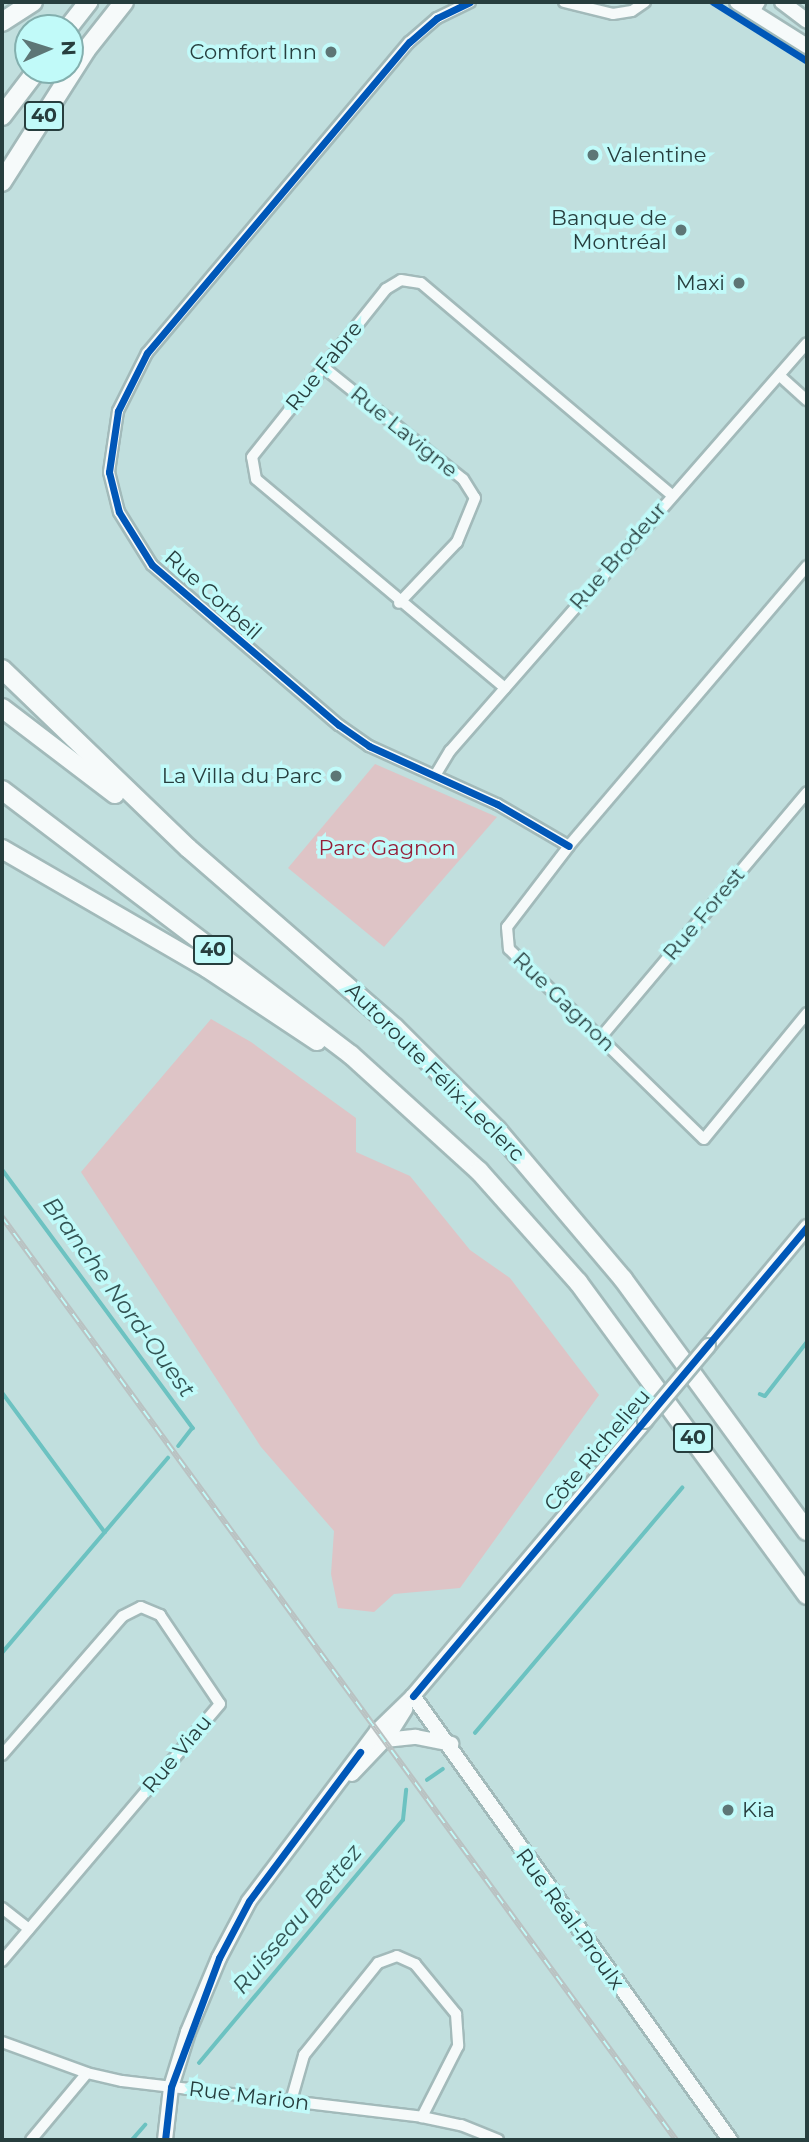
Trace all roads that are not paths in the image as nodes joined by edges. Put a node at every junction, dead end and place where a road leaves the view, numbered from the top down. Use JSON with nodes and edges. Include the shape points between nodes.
{"nodes":[{"id":1,"x":33,"y":2,"type":"edge"},
{"id":2,"x":124,"y":2,"type":"edge"},
{"id":3,"x":470,"y":2,"type":"edge"},
{"id":4,"x":564,"y":2,"type":"edge"},
{"id":5,"x":645,"y":2,"type":"edge"},
{"id":6,"x":737,"y":2,"type":"edge"},
{"id":7,"x":782,"y":2,"type":"edge"},
{"id":8,"x":757,"y":7,"type":"edge"},
{"id":9,"x":807,"y":21,"type":"edge"},
{"id":10,"x":2,"y":22,"type":"edge"},
{"id":11,"x":807,"y":46,"type":"edge"},
{"id":12,"x":86,"y":50,"type":"junction"},
{"id":13,"x":27,"y":84,"type":"edge"},
{"id":14,"x":2,"y":117,"type":"edge"},
{"id":15,"x":2,"y":160,"type":"edge"},
{"id":16,"x":2,"y":182,"type":"edge"},
{"id":17,"x":807,"y":343,"type":"edge"},
{"id":18,"x":323,"y":367,"type":"junction"},
{"id":19,"x":780,"y":376,"type":"junction"},
{"id":20,"x":807,"y":400,"type":"edge"},
{"id":21,"x":671,"y":494,"type":"junction"},
{"id":22,"x":807,"y":566,"type":"edge"},
{"id":23,"x":399,"y":603,"type":"junction"},
{"id":24,"x":2,"y":669,"type":"edge"},
{"id":25,"x":505,"y":688,"type":"junction"},
{"id":26,"x":2,"y":708,"type":"edge"},
{"id":27,"x":436,"y":774,"type":"junction"},
{"id":28,"x":2,"y":790,"type":"edge"},
{"id":29,"x":807,"y":792,"type":"edge"},
{"id":30,"x":569,"y":846,"type":"junction"},
{"id":31,"x":188,"y":848,"type":"junction"},
{"id":32,"x":2,"y":849,"type":"edge"},
{"id":33,"x":807,"y":1013,"type":"edge"},
{"id":34,"x":601,"y":1037,"type":"junction"},
{"id":35,"x":404,"y":1100,"type":"junction"},
{"id":36,"x":807,"y":1227,"type":"edge"},
{"id":37,"x":807,"y":1531,"type":"edge"},
{"id":38,"x":807,"y":1595,"type":"edge"},
{"id":39,"x":413,"y":1696,"type":"junction"},
{"id":40,"x":385,"y":1740,"type":"junction"},
{"id":41,"x":451,"y":1744,"type":"junction"},
{"id":42,"x":2,"y":1755,"type":"edge"},
{"id":43,"x":332,"y":1793,"type":"junction"},
{"id":44,"x":2,"y":1908,"type":"edge"},
{"id":45,"x":29,"y":1929,"type":"junction"},
{"id":46,"x":2,"y":1961,"type":"edge"},
{"id":47,"x":2,"y":2042,"type":"edge"},
{"id":48,"x":87,"y":2073,"type":"junction"},
{"id":49,"x":171,"y":2087,"type":"junction"},
{"id":50,"x":291,"y":2101,"type":"junction"},
{"id":51,"x":422,"y":2117,"type":"junction"},
{"id":52,"x":31,"y":2140,"type":"edge"},
{"id":53,"x":165,"y":2140,"type":"edge"},
{"id":54,"x":498,"y":2140,"type":"edge"},
{"id":55,"x":730,"y":2140,"type":"edge"}],
"edges":[{"from":1,"to":10,"type":"highway"},
{"from":2,"to":12,"type":"highway"},
{"from":3,"to":27,"type":"street","name":"Rue Corbeil","via":[[437,18],[409,42],[154,345],[126,390],[109,454],[119,512],[165,579],[354,737]]},
{"from":4,"to":5,"type":"street","via":[[613,14]]},
{"from":6,"to":8,"type":"street"},
{"from":7,"to":9,"type":"street"},
{"from":8,"to":11,"type":"street"},
{"from":12,"to":15,"type":"highway"},
{"from":12,"to":16,"type":"highway","number":"40"},
{"from":13,"to":14,"type":"highway"},
{"from":17,"to":19,"type":"street","name":"Rue Brodeur"},
{"from":18,"to":21,"type":"street","name":"Rue Fabre","via":[[386,289],[401,280],[421,283]]},
{"from":18,"to":23,"type":"street","name":"Rue Fabre","via":[[252,457],[256,479]]},
{"from":18,"to":23,"type":"street","name":"Rue Lavigne","via":[[463,479],[475,498],[457,542]]},
{"from":19,"to":20,"type":"street"},
{"from":19,"to":21,"type":"street","name":"Rue Brodeur"},
{"from":21,"to":25,"type":"street","name":"Rue Brodeur"},
{"from":22,"to":30,"type":"street","name":"Rue Gagnon"},
{"from":23,"to":25,"type":"street","name":"Rue Fabre"},
{"from":24,"to":31,"type":"highway","name":"Autoroute Félix-Leclerc","number":"40"},
{"from":25,"to":27,"type":"street","name":"Rue Brodeur"},
{"from":26,"to":31,"type":"highway"},
{"from":27,"to":30,"type":"street","name":"Rue Corbeil"},
{"from":28,"to":35,"type":"highway","name":"Autoroute Félix-Leclerc","number":"40","via":[[292,1009]]},
{"from":29,"to":34,"type":"street","name":"Rue Forest"},
{"from":30,"to":34,"type":"street","name":"Rue Gagnon","via":[[506,926],[509,948]]},
{"from":31,"to":37,"type":"highway","name":"Autoroute Félix-Leclerc","number":"40","via":[[375,1009],[517,1152],[623,1279]]},
{"from":32,"to":35,"type":"highway","via":[[207,968]]},
{"from":33,"to":34,"type":"street","name":"Rue Gagnon","via":[[704,1139]]},
{"from":35,"to":38,"type":"highway","name":"Autoroute Félix-Leclerc","number":"40","via":[[484,1176],[578,1282]]},
{"from":36,"to":39,"type":"street","name":"Côte Richelieu","bridge":true},
{"from":39,"to":40,"type":"street","name":"Côte Richelieu"},
{"from":39,"to":41,"type":"street","name":"Rue Réal-Proulx"},
{"from":39,"to":43,"type":"street","name":"Côte Richelieu","via":[[377,1731]]},
{"from":40,"to":41,"type":"street","via":[[416,1737]]},
{"from":40,"to":43,"type":"street","name":"Côte Richelieu"},
{"from":41,"to":55,"type":"street","name":"Rue Réal-Proulx","via":[[527,1861]]},
{"from":42,"to":45,"type":"street","name":"Rue Viau","via":[[123,1616],[141,1607],[160,1615],[220,1704]]},
{"from":43,"to":49,"type":"street","name":"Côte Richelieu","via":[[244,1910],[204,1993]]},
{"from":44,"to":45,"type":"street"},
{"from":45,"to":46,"type":"street","name":"Rue Viau"},
{"from":47,"to":48,"type":"street","name":"Rue Marion"},
{"from":48,"to":49,"type":"street","name":"Rue Marion"},
{"from":48,"to":52,"type":"street"},
{"from":49,"to":50,"type":"street","name":"Rue Marion"},
{"from":49,"to":53,"type":"street","name":"Côte Richelieu"},
{"from":50,"to":51,"type":"street","name":"Rue Marion"},
{"from":50,"to":51,"type":"street","via":[[304,2055],[378,1963],[397,1956],[415,1964],[456,2014],[458,2046]]},
{"from":51,"to":54,"type":"street","name":"Rue Marion","via":[[461,2124]]}]}
